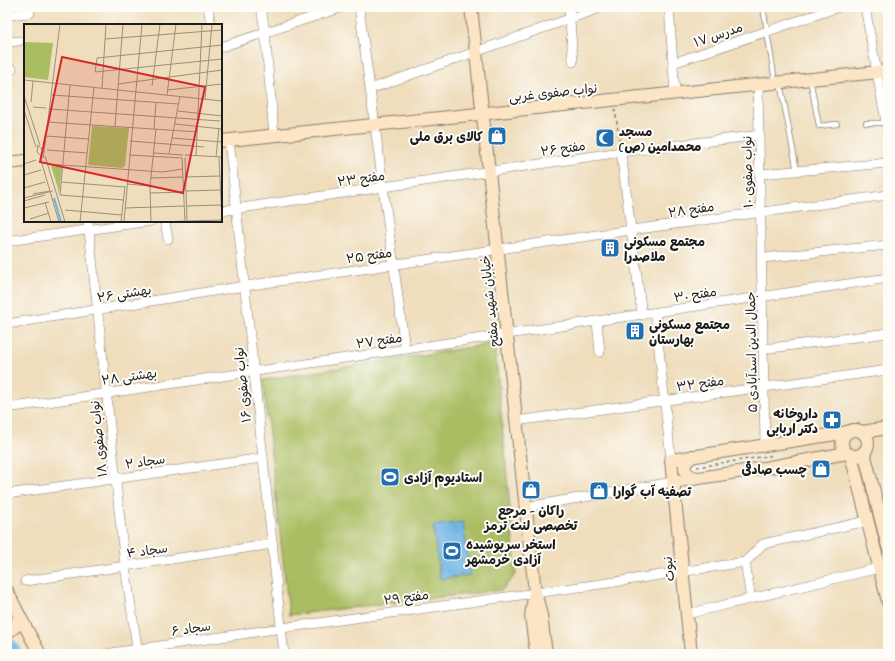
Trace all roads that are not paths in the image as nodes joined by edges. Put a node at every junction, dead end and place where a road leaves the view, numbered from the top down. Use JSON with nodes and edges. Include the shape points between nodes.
{"nodes":[{"id":1,"x":208,"y":7,"type":"edge"},
{"id":2,"x":261,"y":7,"type":"edge"},
{"id":3,"x":343,"y":7,"type":"edge"},
{"id":4,"x":359,"y":7,"type":"edge"},
{"id":5,"x":471,"y":7,"type":"edge"},
{"id":6,"x":568,"y":7,"type":"edge"},
{"id":7,"x":603,"y":7,"type":"edge"},
{"id":8,"x":700,"y":7,"type":"edge"},
{"id":9,"x":763,"y":7,"type":"edge"},
{"id":10,"x":839,"y":7,"type":"edge"},
{"id":11,"x":865,"y":7,"type":"edge"},
{"id":12,"x":669,"y":8,"type":"edge"},
{"id":13,"x":30,"y":13,"type":"dead end"},
{"id":14,"x":7,"y":15,"type":"edge"},
{"id":15,"x":570,"y":19,"type":"junction"},
{"id":16,"x":211,"y":24,"type":"edge"},
{"id":17,"x":767,"y":31,"type":"junction"},
{"id":18,"x":265,"y":32,"type":"junction"},
{"id":19,"x":20,"y":41,"type":"dead end"},
{"id":20,"x":7,"y":42,"type":"edge"},
{"id":21,"x":222,"y":47,"type":"edge"},
{"id":22,"x":476,"y":52,"type":"junction"},
{"id":23,"x":573,"y":62,"type":"dead end"},
{"id":24,"x":673,"y":63,"type":"junction"},
{"id":25,"x":882,"y":71,"type":"edge"},
{"id":26,"x":810,"y":79,"type":"junction"},
{"id":27,"x":778,"y":83,"type":"junction"},
{"id":28,"x":758,"y":85,"type":"junction"},
{"id":29,"x":370,"y":89,"type":"junction"},
{"id":30,"x":675,"y":93,"type":"junction"},
{"id":31,"x":483,"y":113,"type":"junction"},
{"id":32,"x":866,"y":123,"type":"dead end"},
{"id":33,"x":887,"y":123,"type":"edge"},
{"id":34,"x":374,"y":124,"type":"junction"},
{"id":35,"x":836,"y":124,"type":"dead end"},
{"id":36,"x":888,"y":133,"type":"edge"},
{"id":37,"x":274,"y":135,"type":"junction"},
{"id":38,"x":760,"y":135,"type":"junction"},
{"id":39,"x":225,"y":140,"type":"edge"},
{"id":40,"x":621,"y":152,"type":"junction"},
{"id":41,"x":24,"y":161,"type":"edge"},
{"id":42,"x":7,"y":163,"type":"edge"},
{"id":43,"x":888,"y":163,"type":"edge"},
{"id":44,"x":797,"y":171,"type":"junction"},
{"id":45,"x":489,"y":172,"type":"junction"},
{"id":46,"x":760,"y":174,"type":"junction"},
{"id":47,"x":383,"y":187,"type":"junction"},
{"id":48,"x":888,"y":194,"type":"edge"},
{"id":49,"x":237,"y":209,"type":"junction"},
{"id":50,"x":222,"y":211,"type":"edge"},
{"id":51,"x":761,"y":212,"type":"junction"},
{"id":52,"x":137,"y":222,"type":"edge"},
{"id":53,"x":166,"y":222,"type":"edge"},
{"id":54,"x":123,"y":223,"type":"edge"},
{"id":55,"x":88,"y":225,"type":"edge"},
{"id":56,"x":631,"y":230,"type":"junction"},
{"id":57,"x":168,"y":239,"type":"dead end"},
{"id":58,"x":7,"y":241,"type":"edge"},
{"id":59,"x":888,"y":245,"type":"edge"},
{"id":60,"x":498,"y":250,"type":"junction"},
{"id":61,"x":762,"y":258,"type":"junction"},
{"id":62,"x":394,"y":265,"type":"junction"},
{"id":63,"x":888,"y":278,"type":"edge"},
{"id":64,"x":245,"y":286,"type":"junction"},
{"id":65,"x":763,"y":297,"type":"junction"},
{"id":66,"x":98,"y":310,"type":"junction"},
{"id":67,"x":656,"y":313,"type":"junction"},
{"id":68,"x":642,"y":315,"type":"junction"},
{"id":69,"x":597,"y":322,"type":"junction"},
{"id":70,"x":7,"y":324,"type":"edge"},
{"id":71,"x":888,"y":333,"type":"edge"},
{"id":72,"x":507,"y":335,"type":"junction"},
{"id":73,"x":405,"y":349,"type":"junction"},
{"id":74,"x":763,"y":349,"type":"junction"},
{"id":75,"x":600,"y":352,"type":"dead end"},
{"id":76,"x":888,"y":370,"type":"edge"},
{"id":77,"x":254,"y":371,"type":"junction"},
{"id":78,"x":764,"y":387,"type":"junction"},
{"id":79,"x":107,"y":393,"type":"junction"},
{"id":80,"x":665,"y":401,"type":"junction"},
{"id":81,"x":7,"y":408,"type":"edge"},
{"id":82,"x":516,"y":421,"type":"junction"},
{"id":83,"x":888,"y":428,"type":"edge"},
{"id":84,"x":888,"y":431,"type":"edge"},
{"id":85,"x":848,"y":432,"type":"junction"},
{"id":86,"x":862,"y":432,"type":"junction"},
{"id":87,"x":826,"y":436,"type":"junction"},
{"id":88,"x":765,"y":445,"type":"junction"},
{"id":89,"x":866,"y":449,"type":"junction"},
{"id":90,"x":849,"y":454,"type":"junction"},
{"id":91,"x":693,"y":456,"type":"junction"},
{"id":92,"x":827,"y":457,"type":"junction"},
{"id":93,"x":263,"y":458,"type":"junction"},
{"id":94,"x":671,"y":460,"type":"junction"},
{"id":95,"x":698,"y":478,"type":"junction"},
{"id":96,"x":116,"y":479,"type":"junction"},
{"id":97,"x":673,"y":482,"type":"junction"},
{"id":98,"x":7,"y":494,"type":"edge"},
{"id":99,"x":526,"y":507,"type":"junction"},
{"id":100,"x":867,"y":521,"type":"junction"},
{"id":101,"x":273,"y":544,"type":"junction"},
{"id":102,"x":888,"y":547,"type":"edge"},
{"id":103,"x":745,"y":562,"type":"junction"},
{"id":104,"x":126,"y":566,"type":"junction"},
{"id":105,"x":879,"y":568,"type":"junction"},
{"id":106,"x":683,"y":570,"type":"junction"},
{"id":107,"x":25,"y":581,"type":"dead end"},
{"id":108,"x":7,"y":590,"type":"edge"},
{"id":109,"x":535,"y":592,"type":"junction"},
{"id":110,"x":751,"y":599,"type":"junction"},
{"id":111,"x":888,"y":602,"type":"edge"},
{"id":112,"x":687,"y":614,"type":"junction"},
{"id":113,"x":19,"y":615,"type":"junction"},
{"id":114,"x":282,"y":628,"type":"junction"},
{"id":115,"x":7,"y":633,"type":"edge"},
{"id":116,"x":137,"y":652,"type":"edge"},
{"id":117,"x":40,"y":654,"type":"edge"},
{"id":118,"x":105,"y":654,"type":"edge"},
{"id":119,"x":284,"y":654,"type":"edge"},
{"id":120,"x":536,"y":654,"type":"edge"},
{"id":121,"x":546,"y":654,"type":"edge"},
{"id":122,"x":691,"y":654,"type":"edge"}],
"edges":[{"from":1,"to":16,"type":"street"},
{"from":2,"to":18,"type":"street"},
{"from":3,"to":18,"type":"street"},
{"from":4,"to":29,"type":"street"},
{"from":5,"to":22,"type":"street","name":"خیابان شهید مفتح"},
{"from":6,"to":15,"type":"street"},
{"from":7,"to":15,"type":"street"},
{"from":8,"to":12,"type":"lane"},
{"from":9,"to":17,"type":"lane"},
{"from":10,"to":17,"type":"street","name":"مدرس ۱۷"},
{"from":11,"to":25,"type":"street"},
{"from":12,"to":24,"type":"street"},
{"from":13,"to":14,"type":"street"},
{"from":15,"to":22,"type":"street"},
{"from":15,"to":23,"type":"street"},
{"from":17,"to":24,"type":"street","name":"مدرس ۱۷"},
{"from":17,"to":27,"type":"lane"},
{"from":18,"to":21,"type":"street"},
{"from":18,"to":37,"type":"street"},
{"from":19,"to":20,"type":"street"},
{"from":22,"to":29,"type":"street"},
{"from":22,"to":31,"type":"street","name":"خیابان شهید مفتح"},
{"from":24,"to":30,"type":"street"},
{"from":25,"to":26,"type":"street","name":"نواب صفوی غربی"},
{"from":25,"to":33,"type":"street"},
{"from":26,"to":27,"type":"street","name":"نواب صفوی غربی"},
{"from":26,"to":35,"type":"lane","via":[[819,126]]},
{"from":27,"to":28,"type":"street","name":"نواب صفوی غربی"},
{"from":27,"to":44,"type":"lane"},
{"from":28,"to":30,"type":"street","name":"نواب صفوی غربی"},
{"from":28,"to":38,"type":"street","name":"نواب صفوی ۱۰"},
{"from":29,"to":34,"type":"street"},
{"from":30,"to":31,"type":"street","name":"نواب صفوی غربی"},
{"from":31,"to":34,"type":"street","name":"نواب صفوی غربی"},
{"from":31,"to":45,"type":"street","name":"خیابان شهید مفتح"},
{"from":32,"to":33,"type":"lane"},
{"from":33,"to":36,"type":"street"},
{"from":34,"to":37,"type":"street","name":"نواب صفوی غربی"},
{"from":34,"to":47,"type":"street"},
{"from":37,"to":39,"type":"street","name":"نواب صفوی غربی"},
{"from":38,"to":40,"type":"street","name":"مفتح ۲۶"},
{"from":38,"to":46,"type":"street","name":"نواب صفوی ۱۰"},
{"from":39,"to":49,"type":"street","name":"نواب صفوی ۱۶"},
{"from":40,"to":45,"type":"street","name":"مفتح ۲۶"},
{"from":40,"to":56,"type":"street"},
{"from":41,"to":42,"type":"street"},
{"from":43,"to":44,"type":"street"},
{"from":44,"to":46,"type":"street"},
{"from":45,"to":47,"type":"street","name":"مفتح ۲۳"},
{"from":45,"to":60,"type":"street","name":"خیابان شهید مفتح"},
{"from":46,"to":51,"type":"street","name":"نواب صفوی ۱۰"},
{"from":47,"to":49,"type":"street","name":"مفتح ۲۳"},
{"from":47,"to":62,"type":"street"},
{"from":48,"to":51,"type":"street","name":"مفتح ۲۸"},
{"from":49,"to":50,"type":"street","name":"مفتح ۲۳"},
{"from":49,"to":64,"type":"street","name":"نواب صفوی ۱۶"},
{"from":51,"to":56,"type":"street","name":"مفتح ۲۸"},
{"from":51,"to":61,"type":"street","name":"نواب صفوی ۱۰"},
{"from":52,"to":54,"type":"street"},
{"from":53,"to":57,"type":"street"},
{"from":54,"to":55,"type":"street"},
{"from":55,"to":58,"type":"street"},
{"from":55,"to":66,"type":"street","name":"نواب صفوی ۱۸"},
{"from":56,"to":60,"type":"street","name":"مفتح ۲۸"},
{"from":56,"to":68,"type":"street"},
{"from":59,"to":61,"type":"street"},
{"from":60,"to":62,"type":"street","name":"مفتح ۲۵"},
{"from":60,"to":72,"type":"street","name":"خیابان شهید مفتح"},
{"from":61,"to":65,"type":"street","name":"جمال الدین اسدآبادی ۵"},
{"from":62,"to":64,"type":"street","name":"مفتح ۲۵"},
{"from":62,"to":73,"type":"street"},
{"from":63,"to":65,"type":"street","name":"مفتح ۳۰"},
{"from":64,"to":66,"type":"street","name":"بهشتی ۲۶"},
{"from":64,"to":77,"type":"street","name":"نواب صفوی ۱۶"},
{"from":65,"to":67,"type":"street","name":"مفتح ۳۰"},
{"from":65,"to":74,"type":"street","name":"جمال الدین اسدآبادی ۵"},
{"from":66,"to":70,"type":"street","name":"بهشتی ۲۶"},
{"from":66,"to":79,"type":"street","name":"نواب صفوی ۱۸"},
{"from":67,"to":68,"type":"street","name":"مفتح ۳۰"},
{"from":67,"to":80,"type":"street"},
{"from":68,"to":69,"type":"street","name":"مفتح ۳۰"},
{"from":69,"to":72,"type":"street","name":"مفتح ۳۰"},
{"from":69,"to":75,"type":"street"},
{"from":71,"to":74,"type":"street"},
{"from":72,"to":73,"type":"street","name":"مفتح ۲۷"},
{"from":72,"to":82,"type":"street","name":"خیابان شهید مفتح"},
{"from":73,"to":77,"type":"street","name":"مفتح ۲۷"},
{"from":74,"to":78,"type":"street","name":"جمال الدین اسدآبادی ۵"},
{"from":76,"to":78,"type":"street","name":"مفتح ۳۲"},
{"from":77,"to":79,"type":"street","name":"بهشتی ۲۸"},
{"from":77,"to":93,"type":"street","name":"نواب صفوی ۱۶"},
{"from":78,"to":80,"type":"street","name":"مفتح ۳۲"},
{"from":78,"to":88,"type":"street","name":"جمال الدین اسدآبادی ۵"},
{"from":79,"to":81,"type":"street","name":"بهشتی ۲۸"},
{"from":79,"to":96,"type":"street","name":"نواب صفوی ۱۸"},
{"from":80,"to":82,"type":"street","name":"مفتح ۳۲"},
{"from":80,"to":94,"type":"street"},
{"from":82,"to":99,"type":"street","name":"خیابان شهید مفتح"},
{"from":83,"to":86,"type":"street"},
{"from":84,"to":89,"type":"street","via":[[873,439]]},
{"from":85,"to":86,"type":"street"},
{"from":85,"to":87,"type":"street"},
{"from":85,"to":90,"type":"street","via":[[842,442]]},
{"from":86,"to":89,"type":"street","via":[[867,438]]},
{"from":87,"to":88,"type":"street"},
{"from":87,"to":92,"type":"street","via":[[832,446]]},
{"from":88,"to":91,"type":"street"},
{"from":89,"to":90,"type":"street","via":[[858,455]]},
{"from":89,"to":102,"type":"street"},
{"from":90,"to":92,"type":"street"},
{"from":90,"to":100,"type":"street"},
{"from":91,"to":94,"type":"street"},
{"from":91,"to":95,"type":"street","via":[[684,466],[688,475]]},
{"from":92,"to":95,"type":"street"},
{"from":93,"to":96,"type":"street","name":"سجاد ۲"},
{"from":93,"to":101,"type":"street","name":"نواب صفوی ۱۶"},
{"from":94,"to":97,"type":"street","name":"نبوت"},
{"from":95,"to":97,"type":"street"},
{"from":96,"to":98,"type":"street","name":"سجاد ۲"},
{"from":96,"to":104,"type":"street","name":"نواب صفوی ۱۸"},
{"from":97,"to":99,"type":"street"},
{"from":97,"to":106,"type":"street","name":"نبوت"},
{"from":99,"to":109,"type":"street","name":"خیابان شهید مفتح"},
{"from":100,"to":103,"type":"street","via":[[763,544]]},
{"from":100,"to":105,"type":"street"},
{"from":101,"to":104,"type":"street","name":"سجاد ۴"},
{"from":101,"to":114,"type":"street","name":"نواب صفوی ۱۶"},
{"from":103,"to":106,"type":"street","name":"مفتح ۲۹"},
{"from":103,"to":110,"type":"street"},
{"from":104,"to":107,"type":"street","name":"سجاد ۴"},
{"from":104,"to":116,"type":"street","name":"نواب صفوی ۱۸"},
{"from":105,"to":110,"type":"street"},
{"from":105,"to":111,"type":"street"},
{"from":106,"to":109,"type":"street","name":"مفتح ۲۹"},
{"from":106,"to":112,"type":"street","name":"نبوت"},
{"from":108,"to":113,"type":"street"},
{"from":109,"to":114,"type":"street","name":"مفتح ۲۹"},
{"from":109,"to":120,"type":"street","name":"خیابان شهید مفتح","via":[[531,616]]},
{"from":109,"to":121,"type":"street","name":"خیابان شهید مفتح"},
{"from":110,"to":112,"type":"street"},
{"from":112,"to":122,"type":"street","name":"نبوت"},
{"from":113,"to":115,"type":"street","via":[[17,625]]},
{"from":113,"to":117,"type":"street"},
{"from":114,"to":116,"type":"street","name":"سجاد ۶"},
{"from":114,"to":119,"type":"street","name":"نواب صفوی ۱۶"},
{"from":116,"to":118,"type":"street","name":"سجاد ۶"}]}
